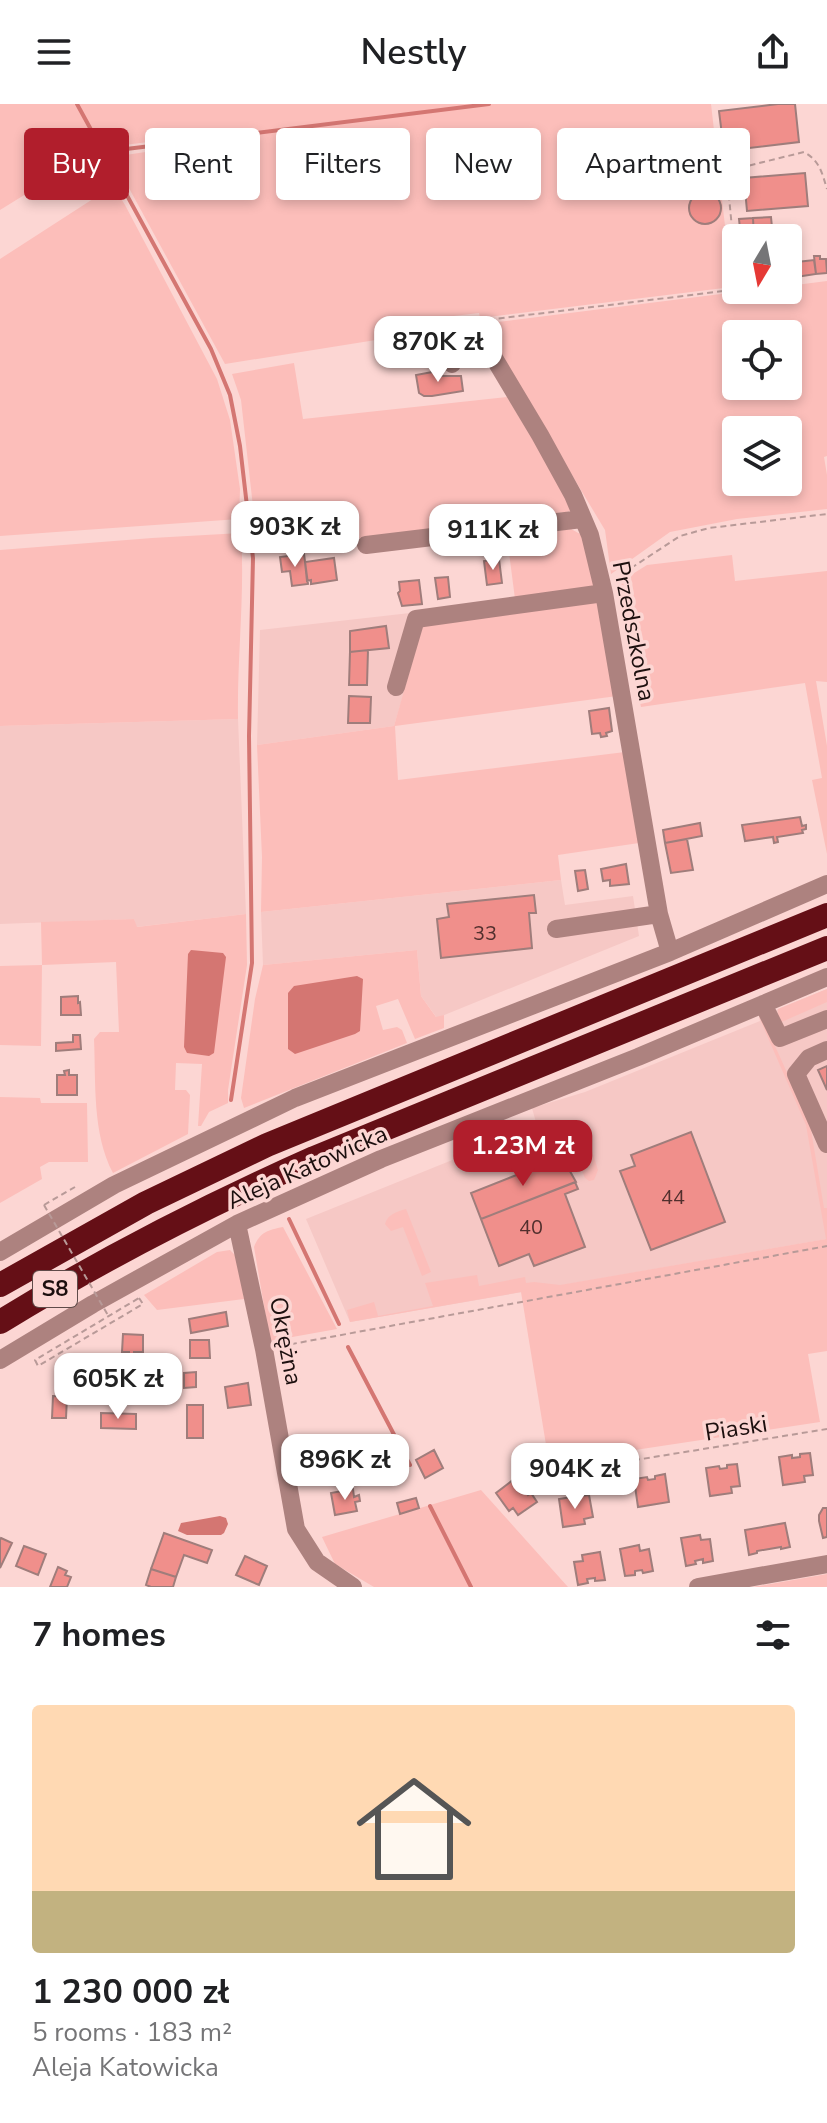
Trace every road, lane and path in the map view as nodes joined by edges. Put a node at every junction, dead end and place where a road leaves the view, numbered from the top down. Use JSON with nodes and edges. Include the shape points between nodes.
{"nodes":[{"id":1,"x":827,"y":189,"type":"edge"},
{"id":2,"x":732,"y":224,"type":"edge"},
{"id":3,"x":722,"y":291,"type":"edge"},
{"id":4,"x":478,"y":321,"type":"dead end"},
{"id":5,"x":452,"y":364,"type":"dead end"},
{"id":6,"x":827,"y":514,"type":"edge"},
{"id":7,"x":582,"y":519,"type":"junction"},
{"id":8,"x":366,"y":545,"type":"dead end"},
{"id":9,"x":604,"y":593,"type":"junction"},
{"id":10,"x":396,"y":687,"type":"dead end"},
{"id":11,"x":827,"y":884,"type":"edge"},
{"id":12,"x":659,"y":914,"type":"junction"},
{"id":13,"x":827,"y":915,"type":"edge"},
{"id":14,"x":556,"y":929,"type":"dead end"},
{"id":15,"x":827,"y":948,"type":"edge"},
{"id":16,"x":670,"y":952,"type":"junction"},
{"id":17,"x":827,"y":977,"type":"edge"},
{"id":18,"x":763,"y":1004,"type":"junction"},
{"id":19,"x":827,"y":1019,"type":"edge"},
{"id":20,"x":780,"y":1038,"type":"junction"},
{"id":21,"x":827,"y":1050,"type":"edge"},
{"id":22,"x":796,"y":1074,"type":"junction"},
{"id":23,"x":827,"y":1144,"type":"edge"},
{"id":24,"x":75,"y":1187,"type":"dead end"},
{"id":25,"x":237,"y":1224,"type":"junction"},
{"id":26,"x":827,"y":1246,"type":"edge"},
{"id":27,"x":0,"y":1252,"type":"edge"},
{"id":28,"x":0,"y":1285,"type":"edge"},
{"id":29,"x":109,"y":1317,"type":"junction"},
{"id":30,"x":0,"y":1322,"type":"edge"},
{"id":31,"x":264,"y":1349,"type":"junction"},
{"id":32,"x":0,"y":1360,"type":"edge"},
{"id":33,"x":827,"y":1429,"type":"edge"},
{"id":34,"x":555,"y":1473,"type":"dead end"},
{"id":35,"x":827,"y":1564,"type":"edge"},
{"id":36,"x":353,"y":1587,"type":"edge"},
{"id":37,"x":698,"y":1587,"type":"edge"}],
"edges":[{"from":1,"to":2,"type":"path","via":[[820,166],[804,152],[735,169],[727,176]]},
{"from":3,"to":4,"type":"path"},
{"from":5,"to":7,"type":"street","name":"Przedszkolna","via":[[457,352],[485,343]]},
{"from":6,"to":9,"type":"path","via":[[680,536],[625,572]]},
{"from":7,"to":8,"type":"street"},
{"from":7,"to":9,"type":"street","name":"Przedszkolna"},
{"from":9,"to":10,"type":"street","via":[[416,619]]},
{"from":9,"to":12,"type":"street","name":"Przedszkolna"},
{"from":11,"to":16,"type":"street"},
{"from":12,"to":14,"type":"street"},
{"from":12,"to":16,"type":"street","name":"Przedszkolna"},
{"from":13,"to":28,"type":"highway","number":"S8","via":[[279,1139],[146,1203]]},
{"from":15,"to":30,"type":"highway","number":"S8","via":[[256,1183],[110,1257]]},
{"from":16,"to":27,"type":"street","via":[[295,1098],[114,1185]]},
{"from":17,"to":18,"type":"street","name":"Aleja Katowicka"},
{"from":18,"to":20,"type":"street"},
{"from":18,"to":25,"type":"street","name":"Aleja Katowicka","via":[[381,1159]]},
{"from":19,"to":20,"type":"street"},
{"from":20,"to":22,"type":"street"},
{"from":21,"to":22,"type":"street","via":[[809,1058]]},
{"from":22,"to":23,"type":"street"},
{"from":24,"to":29,"type":"path","bridge":true,"via":[[44,1205]]},
{"from":25,"to":31,"type":"street","name":"Okrężna"},
{"from":25,"to":32,"type":"street","name":"Aleja Katowicka"},
{"from":26,"to":31,"type":"path"},
{"from":29,"to":29,"type":"path","via":[[35,1360],[38,1366],[143,1304],[139,1298]]},
{"from":31,"to":36,"type":"street","name":"Okrężna","via":[[296,1529],[317,1562]]},
{"from":33,"to":34,"type":"path","name":"Piaski"},
{"from":35,"to":37,"type":"street"}]}
